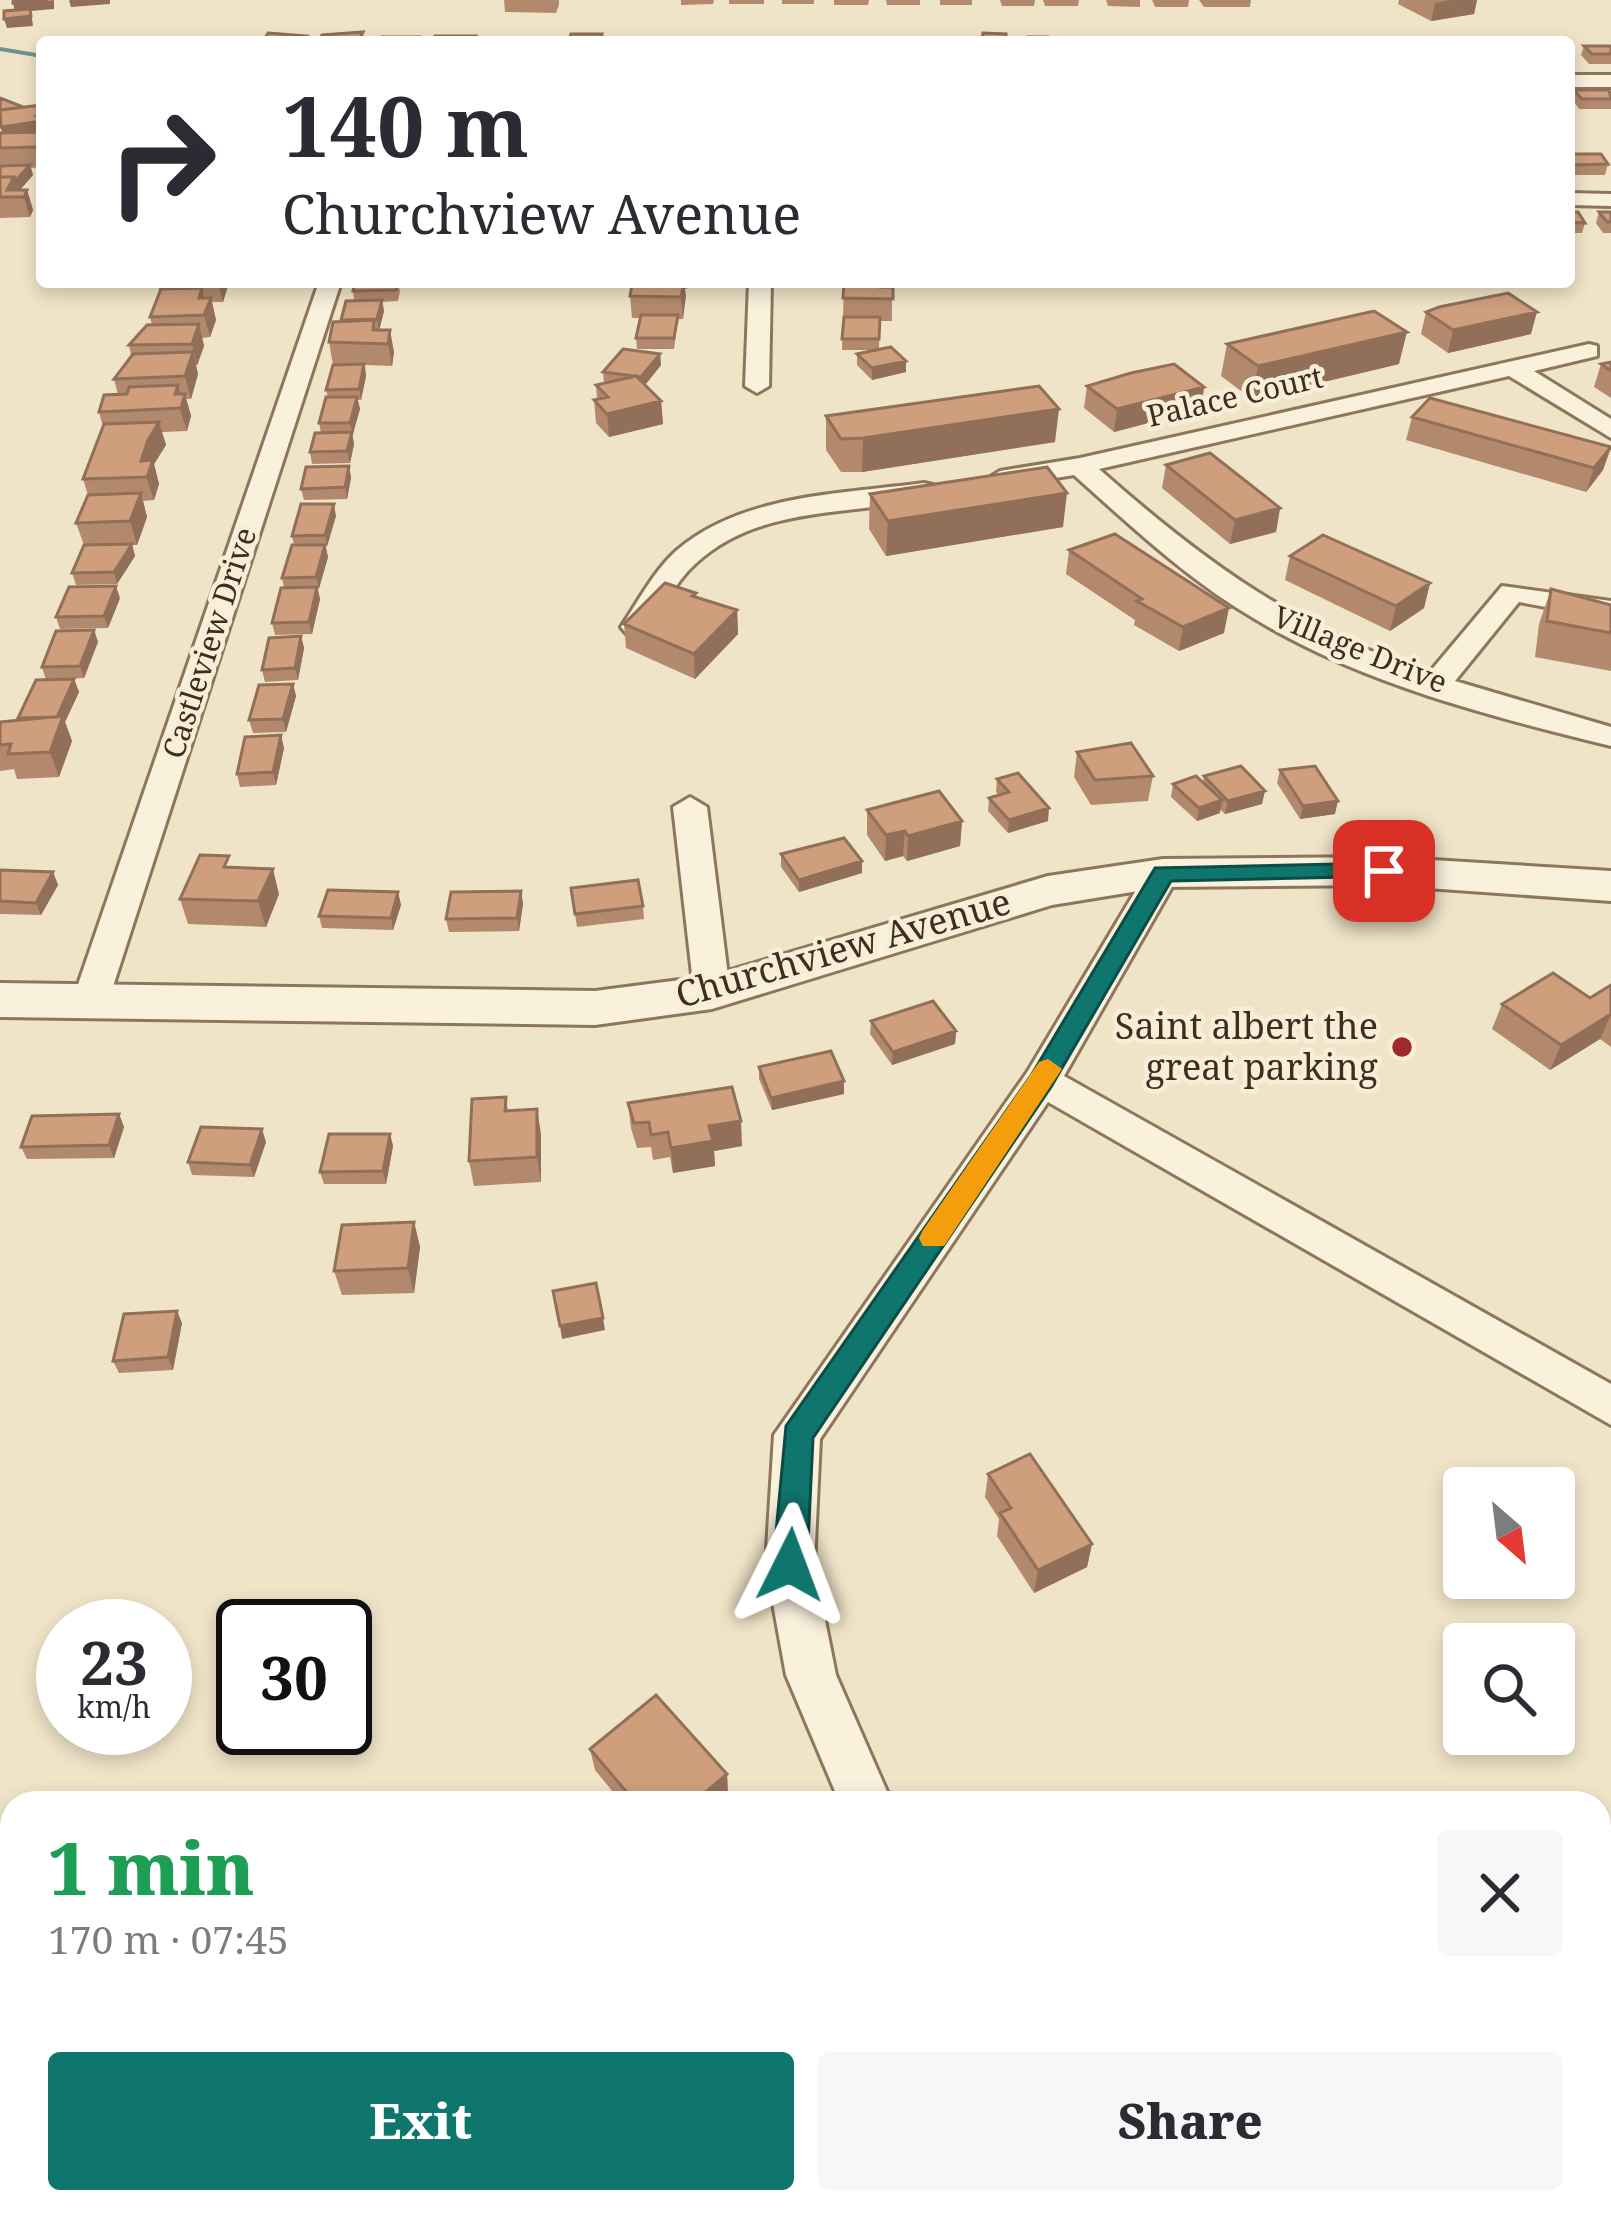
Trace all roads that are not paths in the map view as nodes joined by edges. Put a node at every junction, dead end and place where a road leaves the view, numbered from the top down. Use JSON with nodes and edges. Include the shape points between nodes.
{"nodes":[{"id":1,"x":1575,"y":81,"type":"edge"},
{"id":2,"x":1611,"y":81,"type":"edge"},
{"id":3,"x":1575,"y":199,"type":"edge"},
{"id":4,"x":1611,"y":200,"type":"edge"},
{"id":5,"x":328,"y":288,"type":"edge"},
{"id":6,"x":760,"y":288,"type":"edge"},
{"id":7,"x":1589,"y":351,"type":"dead end"},
{"id":8,"x":1513,"y":368,"type":"junction"},
{"id":9,"x":757,"y":386,"type":"dead end"},
{"id":10,"x":1404,"y":393,"type":"junction"},
{"id":11,"x":1465,"y":411,"type":"edge"},
{"id":12,"x":1611,"y":430,"type":"edge"},
{"id":13,"x":1080,"y":466,"type":"junction"},
{"id":14,"x":1611,"y":610,"type":"edge"},
{"id":15,"x":636,"y":627,"type":"edge"},
{"id":16,"x":1438,"y":682,"type":"junction"},
{"id":17,"x":1611,"y":736,"type":"edge"},
{"id":18,"x":690,"y":807,"type":"dead end"},
{"id":19,"x":1163,"y":873,"type":"junction"},
{"id":20,"x":1611,"y":886,"type":"edge"},
{"id":21,"x":712,"y":992,"type":"junction"},
{"id":22,"x":0,"y":1000,"type":"edge"},
{"id":23,"x":89,"y":1005,"type":"junction"},
{"id":24,"x":1042,"y":1081,"type":"junction"},
{"id":25,"x":1611,"y":1406,"type":"edge"},
{"id":26,"x":861,"y":1791,"type":"edge"}],
"edges":[{"from":1,"to":2,"type":"street"},
{"from":3,"to":4,"type":"street"},
{"from":5,"to":23,"type":"street","name":"Castleview Drive"},
{"from":6,"to":9,"type":"street"},
{"from":7,"to":8,"type":"street","name":"Palace Court"},
{"from":8,"to":10,"type":"street","name":"Palace Court"},
{"from":8,"to":12,"type":"street"},
{"from":10,"to":11,"type":"street","name":"Palace Court"},
{"from":10,"to":13,"type":"street","name":"Palace Court"},
{"from":13,"to":15,"type":"street","name":"Palace Court","via":[[766,516],[714,536],[682,560]]},
{"from":13,"to":16,"type":"street","name":"Village Drive","via":[[1168,544],[1270,617]]},
{"from":14,"to":16,"type":"street","via":[[1512,592]]},
{"from":16,"to":17,"type":"street","name":"Village Drive"},
{"from":18,"to":21,"type":"street"},
{"from":19,"to":20,"type":"street","name":"Churchview Avenue","via":[[1384,871]]},
{"from":19,"to":21,"type":"street","name":"Churchview Avenue","via":[[1048,891]]},
{"from":19,"to":24,"type":"street"},
{"from":21,"to":23,"type":"street","name":"Churchview Avenue","via":[[595,1008]]},
{"from":22,"to":23,"type":"street","name":"Churchview Avenue"},
{"from":24,"to":25,"type":"street"},
{"from":24,"to":26,"type":"street","via":[[797,1435],[790,1565],[812,1675]]}]}
